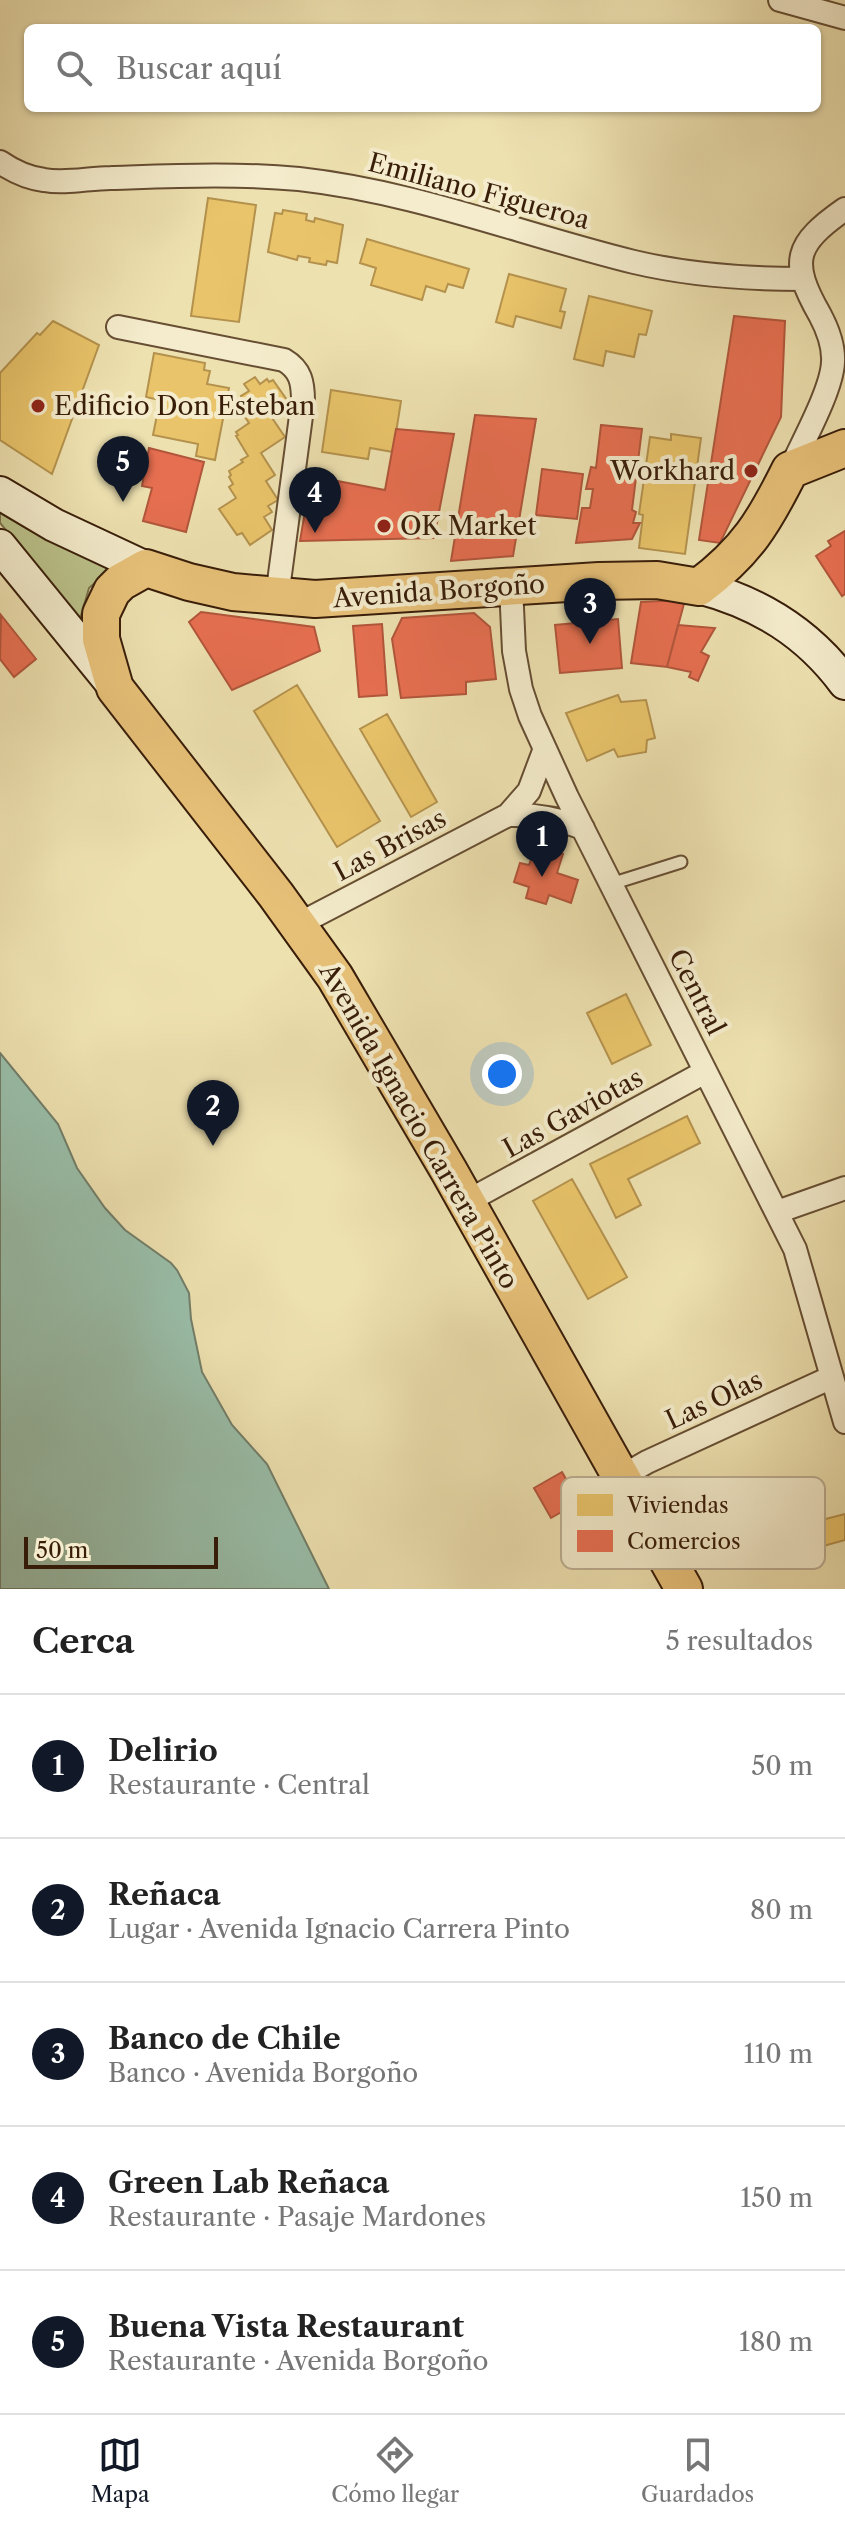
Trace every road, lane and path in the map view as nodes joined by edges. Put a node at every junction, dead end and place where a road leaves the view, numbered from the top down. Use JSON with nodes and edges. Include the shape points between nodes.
{"nodes":[{"id":1,"x":780,"y":0,"type":"edge"},
{"id":2,"x":845,"y":18,"type":"edge"},
{"id":3,"x":0,"y":162,"type":"edge"},
{"id":4,"x":845,"y":209,"type":"edge"},
{"id":5,"x":802,"y":279,"type":"junction"},
{"id":6,"x":118,"y":327,"type":"dead end"},
{"id":7,"x":845,"y":448,"type":"edge"},
{"id":8,"x":790,"y":470,"type":"junction"},
{"id":9,"x":0,"y":493,"type":"edge"},
{"id":10,"x":0,"y":546,"type":"edge"},
{"id":11,"x":146,"y":568,"type":"junction"},
{"id":12,"x":511,"y":586,"type":"junction"},
{"id":13,"x":699,"y":587,"type":"junction"},
{"id":14,"x":277,"y":597,"type":"junction"},
{"id":15,"x":845,"y":683,"type":"edge"},
{"id":16,"x":115,"y":688,"type":"junction"},
{"id":17,"x":544,"y":751,"type":"junction"},
{"id":18,"x":508,"y":815,"type":"junction"},
{"id":19,"x":583,"y":828,"type":"junction"},
{"id":20,"x":681,"y":862,"type":"dead end"},
{"id":21,"x":611,"y":884,"type":"junction"},
{"id":22,"x":297,"y":925,"type":"junction"},
{"id":23,"x":705,"y":1072,"type":"junction"},
{"id":24,"x":845,"y":1188,"type":"edge"},
{"id":25,"x":466,"y":1202,"type":"junction"},
{"id":26,"x":777,"y":1212,"type":"junction"},
{"id":27,"x":832,"y":1377,"type":"junction"},
{"id":28,"x":845,"y":1422,"type":"edge"},
{"id":29,"x":621,"y":1477,"type":"joint"},
{"id":30,"x":673,"y":1569,"type":"edge"},
{"id":31,"x":684,"y":1589,"type":"edge"}],
"edges":[{"from":1,"to":2,"type":"street"},
{"from":3,"to":5,"type":"street","name":"Emiliano Figueroa","via":[[25,175],[61,182],[239,176],[355,187],[636,262],[716,276]]},
{"from":4,"to":5,"type":"street","via":[[805,244]]},
{"from":5,"to":8,"type":"street","via":[[831,339],[833,363]]},
{"from":6,"to":14,"type":"street","via":[[284,360],[299,373],[303,401]]},
{"from":7,"to":8,"type":"main road"},
{"from":8,"to":13,"type":"main road","via":[[755,533]]},
{"from":9,"to":11,"type":"main road","name":"Avenida Borgoño"},
{"from":10,"to":16,"type":"main road"},
{"from":11,"to":14,"type":"main road","name":"Avenida Borgoño","via":[[233,592]]},
{"from":11,"to":16,"type":"main road","via":[[112,591],[101,614],[101,639]]},
{"from":12,"to":13,"type":"main road","name":"Avenida Borgoño","via":[[657,580]]},
{"from":12,"to":14,"type":"main road","name":"Avenida Borgoño","via":[[353,598]]},
{"from":12,"to":17,"type":"street","name":"Central","via":[[521,689]]},
{"from":13,"to":15,"type":"main road","name":"Avenida Borgoño","via":[[748,602],[792,628]]},
{"from":16,"to":22,"type":"main road","name":"Avenida Ignacio Carrera Pinto"},
{"from":17,"to":18,"type":"street","name":"Las Brisas","via":[[529,791]]},
{"from":17,"to":19,"type":"street","name":"Central"},
{"from":18,"to":19,"type":"street","via":[[534,814]]},
{"from":18,"to":22,"type":"street","name":"Las Brisas"},
{"from":19,"to":21,"type":"street","name":"Central"},
{"from":20,"to":21,"type":"lane"},
{"from":21,"to":23,"type":"street","name":"Central"},
{"from":22,"to":25,"type":"main road","name":"Avenida Ignacio Carrera Pinto","via":[[335,977]]},
{"from":23,"to":25,"type":"street","name":"Las Gaviotas"},
{"from":23,"to":26,"type":"street","name":"Central"},
{"from":24,"to":26,"type":"street"},
{"from":25,"to":29,"type":"main road","name":"Avenida Ignacio Carrera Pinto"},
{"from":26,"to":27,"type":"street","name":"Central","via":[[795,1249]]},
{"from":27,"to":28,"type":"street","name":"Central"},
{"from":27,"to":29,"type":"street","name":"Las Olas"},
{"from":30,"to":31,"type":"main road","name":"Avenida Ignacio Carrera Pinto"}]}
